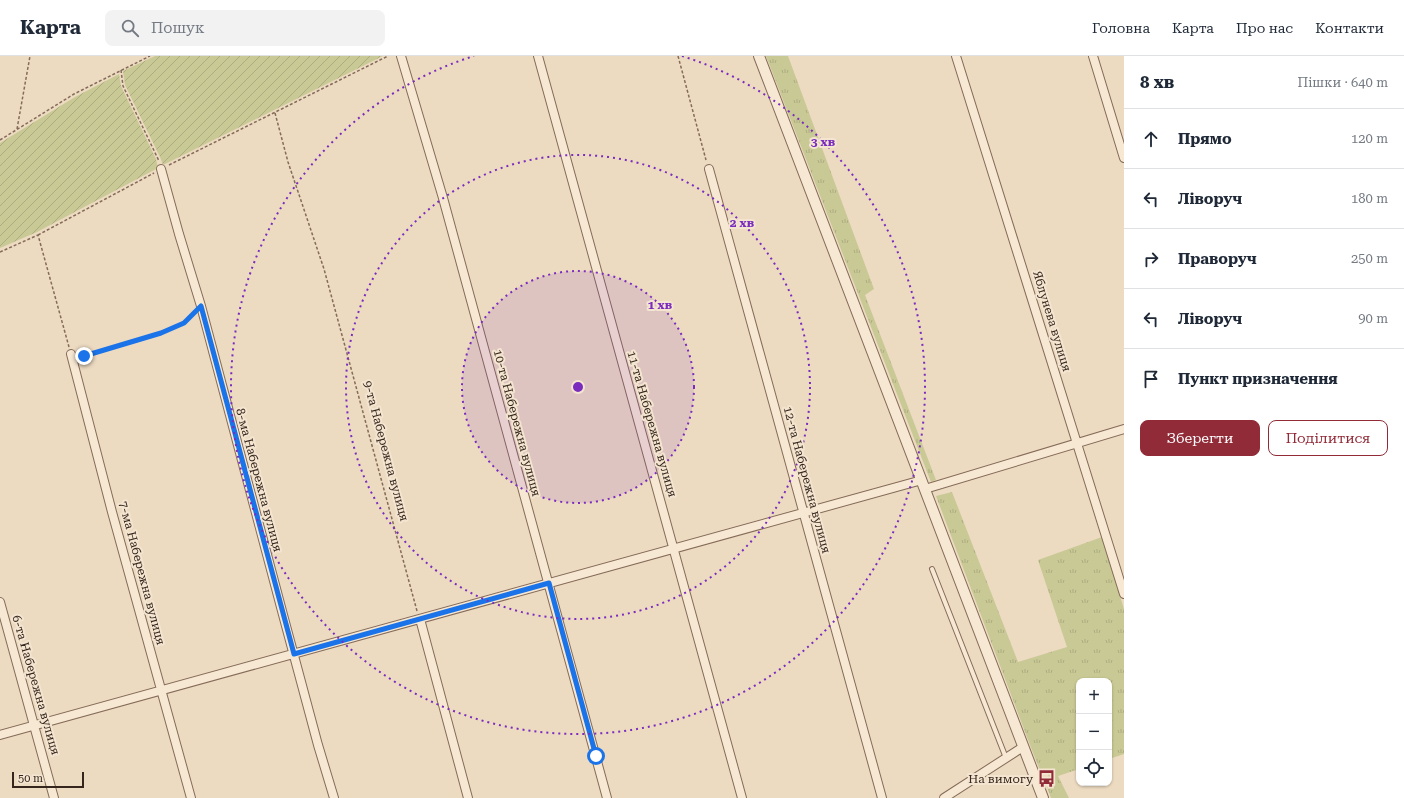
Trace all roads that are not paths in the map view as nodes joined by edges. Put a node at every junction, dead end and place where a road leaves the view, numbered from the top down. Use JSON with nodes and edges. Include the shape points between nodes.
{"nodes":[{"id":1,"x":401,"y":56,"type":"edge"},
{"id":2,"x":538,"y":56,"type":"edge"},
{"id":3,"x":759,"y":56,"type":"edge"},
{"id":4,"x":956,"y":56,"type":"edge"},
{"id":5,"x":1092,"y":56,"type":"edge"},
{"id":6,"x":1124,"y":158,"type":"edge"},
{"id":7,"x":161,"y":169,"type":"road end"},
{"id":8,"x":709,"y":169,"type":"road end"},
{"id":9,"x":72,"y":354,"type":"road end"},
{"id":10,"x":1124,"y":429,"type":"edge"},
{"id":11,"x":1077,"y":443,"type":"junction"},
{"id":12,"x":924,"y":484,"type":"junction"},
{"id":13,"x":804,"y":513,"type":"junction"},
{"id":14,"x":674,"y":548,"type":"junction"},
{"id":15,"x":932,"y":569,"type":"dead end"},
{"id":16,"x":549,"y":583,"type":"junction"},
{"id":17,"x":1124,"y":594,"type":"edge"},
{"id":18,"x":0,"y":602,"type":"edge"},
{"id":19,"x":420,"y":619,"type":"junction"},
{"id":20,"x":294,"y":654,"type":"junction"},
{"id":21,"x":161,"y":690,"type":"junction"},
{"id":22,"x":35,"y":726,"type":"junction"},
{"id":23,"x":0,"y":735,"type":"edge"},
{"id":24,"x":1023,"y":748,"type":"junction"},
{"id":25,"x":1006,"y":758,"type":"junction"},
{"id":26,"x":54,"y":798,"type":"edge"},
{"id":27,"x":191,"y":798,"type":"edge"},
{"id":28,"x":334,"y":798,"type":"edge"},
{"id":29,"x":468,"y":798,"type":"edge"},
{"id":30,"x":607,"y":798,"type":"edge"},
{"id":31,"x":742,"y":798,"type":"edge"},
{"id":32,"x":882,"y":798,"type":"edge"},
{"id":33,"x":944,"y":798,"type":"edge"},
{"id":34,"x":1043,"y":798,"type":"edge"}],
"edges":[{"from":1,"to":16,"type":"street","name":"10-та Набережна вулиця","via":[[443,198]]},
{"from":2,"to":14,"type":"street","name":"11-та Набережна вулиця"},
{"from":3,"to":12,"type":"street"},
{"from":4,"to":11,"type":"street","name":"Яблунева вулиця"},
{"from":5,"to":6,"type":"street"},
{"from":7,"to":20,"type":"street","name":"8-ма Набережна вулиця","via":[[201,306]]},
{"from":8,"to":13,"type":"street","name":"12-та Набережна вулиця"},
{"from":9,"to":21,"type":"street","name":"7-ма Набережна вулиця"},
{"from":10,"to":11,"type":"street"},
{"from":11,"to":12,"type":"street"},
{"from":11,"to":17,"type":"street","name":"Яблунева вулиця"},
{"from":12,"to":13,"type":"street"},
{"from":12,"to":24,"type":"street"},
{"from":13,"to":14,"type":"street"},
{"from":13,"to":32,"type":"street","name":"12-та Набережна вулиця"},
{"from":14,"to":16,"type":"street"},
{"from":14,"to":31,"type":"street","name":"11-та Набережна вулиця"},
{"from":15,"to":25,"type":"lane"},
{"from":16,"to":19,"type":"street"},
{"from":16,"to":30,"type":"street","name":"10-та Набережна вулиця"},
{"from":18,"to":22,"type":"street","name":"6-та Набережна вулиця"},
{"from":19,"to":20,"type":"street"},
{"from":19,"to":29,"type":"street"},
{"from":20,"to":21,"type":"street"},
{"from":20,"to":28,"type":"street","name":"8-ма Набережна вулиця"},
{"from":21,"to":22,"type":"street"},
{"from":21,"to":27,"type":"street","name":"7-ма Набережна вулиця"},
{"from":22,"to":23,"type":"street"},
{"from":22,"to":26,"type":"street","name":"6-та Набережна вулиця"},
{"from":24,"to":25,"type":"street"},
{"from":24,"to":34,"type":"street"},
{"from":25,"to":33,"type":"street"}]}
